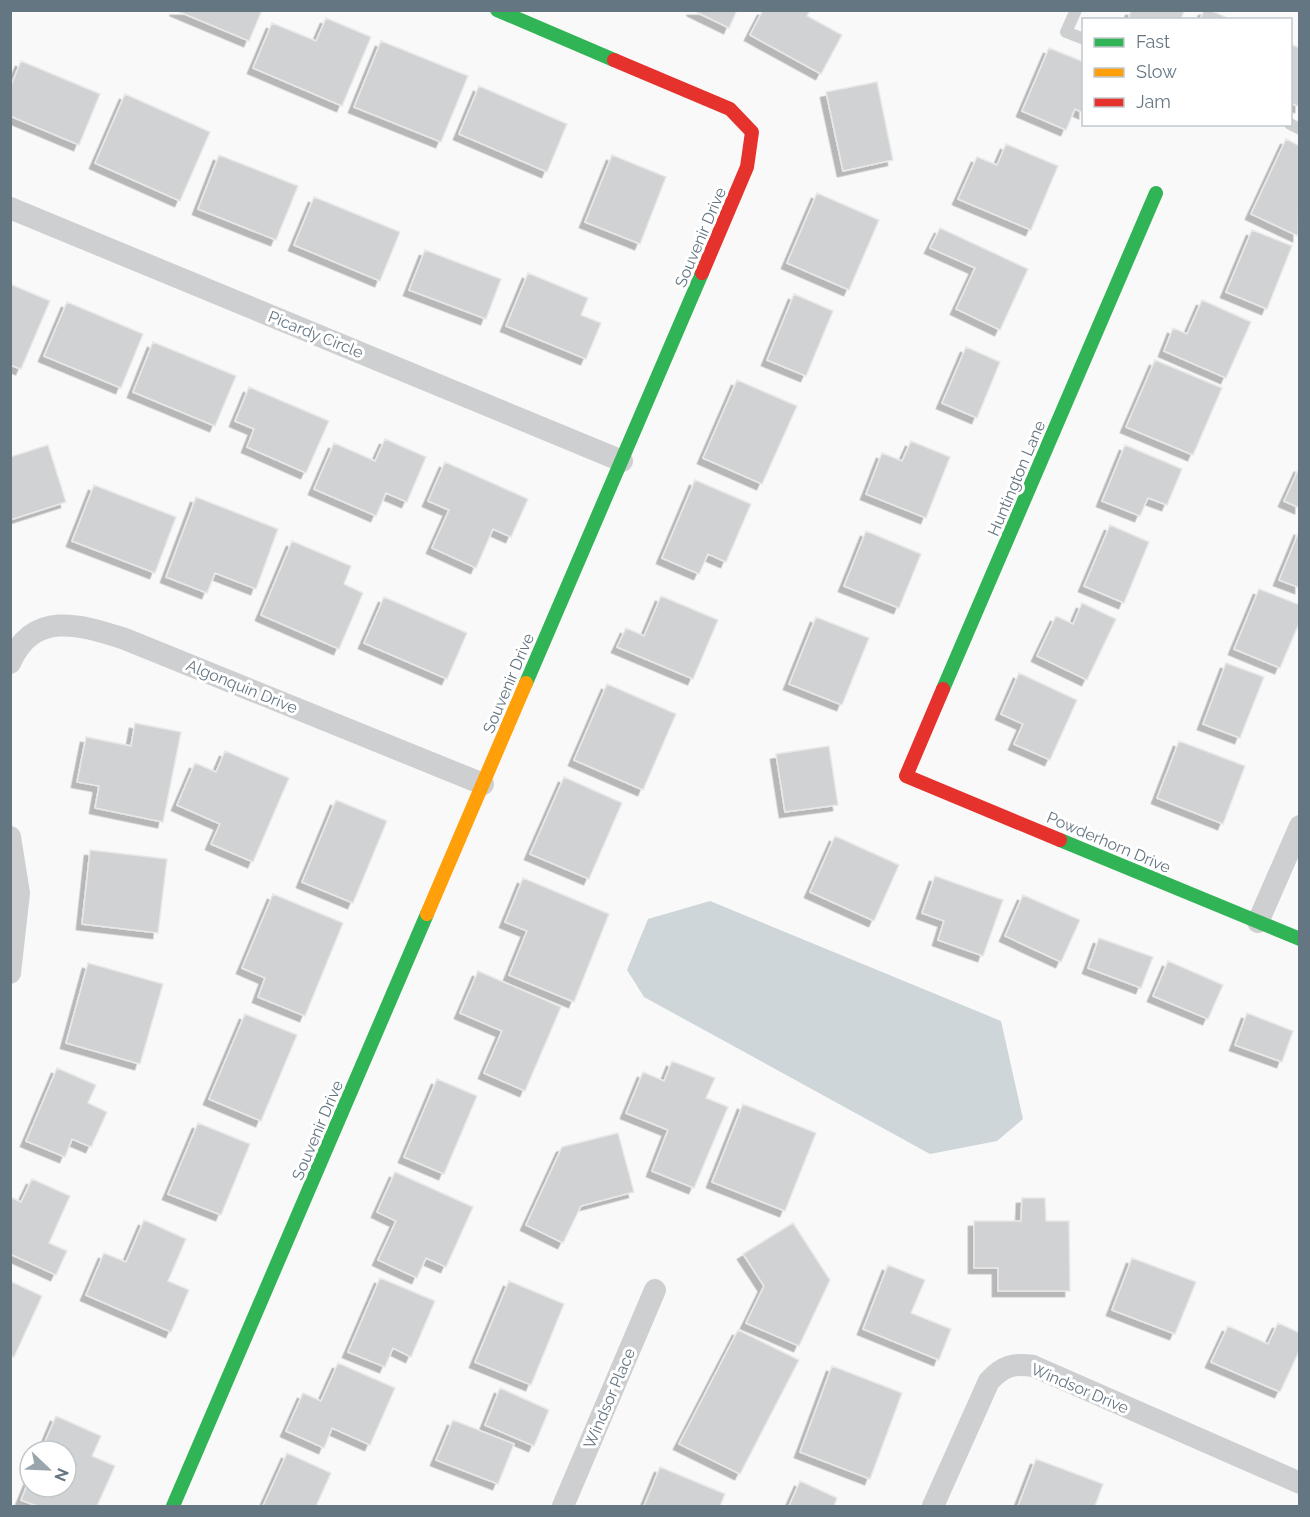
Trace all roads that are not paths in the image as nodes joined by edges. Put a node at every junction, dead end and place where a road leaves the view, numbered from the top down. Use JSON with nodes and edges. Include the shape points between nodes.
{"nodes":[{"id":1,"x":497,"y":10,"type":"edge"},
{"id":2,"x":1076,"y":10,"type":"edge"},
{"id":3,"x":1082,"y":39,"type":"edge"},
{"id":4,"x":1156,"y":193,"type":"dead end"},
{"id":5,"x":10,"y":208,"type":"edge"},
{"id":6,"x":622,"y":461,"type":"junction"},
{"id":7,"x":10,"y":663,"type":"edge"},
{"id":8,"x":906,"y":776,"type":"joint"},
{"id":9,"x":483,"y":784,"type":"junction"},
{"id":10,"x":1299,"y":826,"type":"edge"},
{"id":11,"x":10,"y":837,"type":"edge"},
{"id":12,"x":1258,"y":922,"type":"junction"},
{"id":13,"x":1299,"y":939,"type":"edge"},
{"id":14,"x":10,"y":973,"type":"edge"},
{"id":15,"x":655,"y":1290,"type":"dead end"},
{"id":16,"x":1299,"y":1483,"type":"edge"},
{"id":17,"x":173,"y":1506,"type":"edge"},
{"id":18,"x":563,"y":1506,"type":"edge"},
{"id":19,"x":933,"y":1506,"type":"edge"}],
"edges":[{"from":1,"to":6,"type":"street","name":"Souvenir Drive","via":[[730,109],[752,132],[747,167]]},
{"from":2,"to":3,"type":"lane","via":[[1066,32]]},
{"from":4,"to":8,"type":"street","name":"Huntington Lane"},
{"from":5,"to":6,"type":"street","name":"Picardy Circle"},
{"from":6,"to":9,"type":"street","name":"Souvenir Drive"},
{"from":7,"to":9,"type":"street","name":"Algonquin Drive","via":[[27,635],[52,625],[81,625],[125,639]]},
{"from":8,"to":12,"type":"street","name":"Powderhorn Drive"},
{"from":9,"to":17,"type":"street","name":"Souvenir Drive"},
{"from":10,"to":12,"type":"street"},
{"from":11,"to":14,"type":"street","via":[[19,893]]},
{"from":12,"to":13,"type":"street","name":"Powderhorn Drive"},
{"from":15,"to":18,"type":"street","name":"Windsor Place"},
{"from":16,"to":19,"type":"street","name":"Windsor Drive","via":[[1033,1366],[1016,1364],[1000,1369],[989,1380]]}]}
